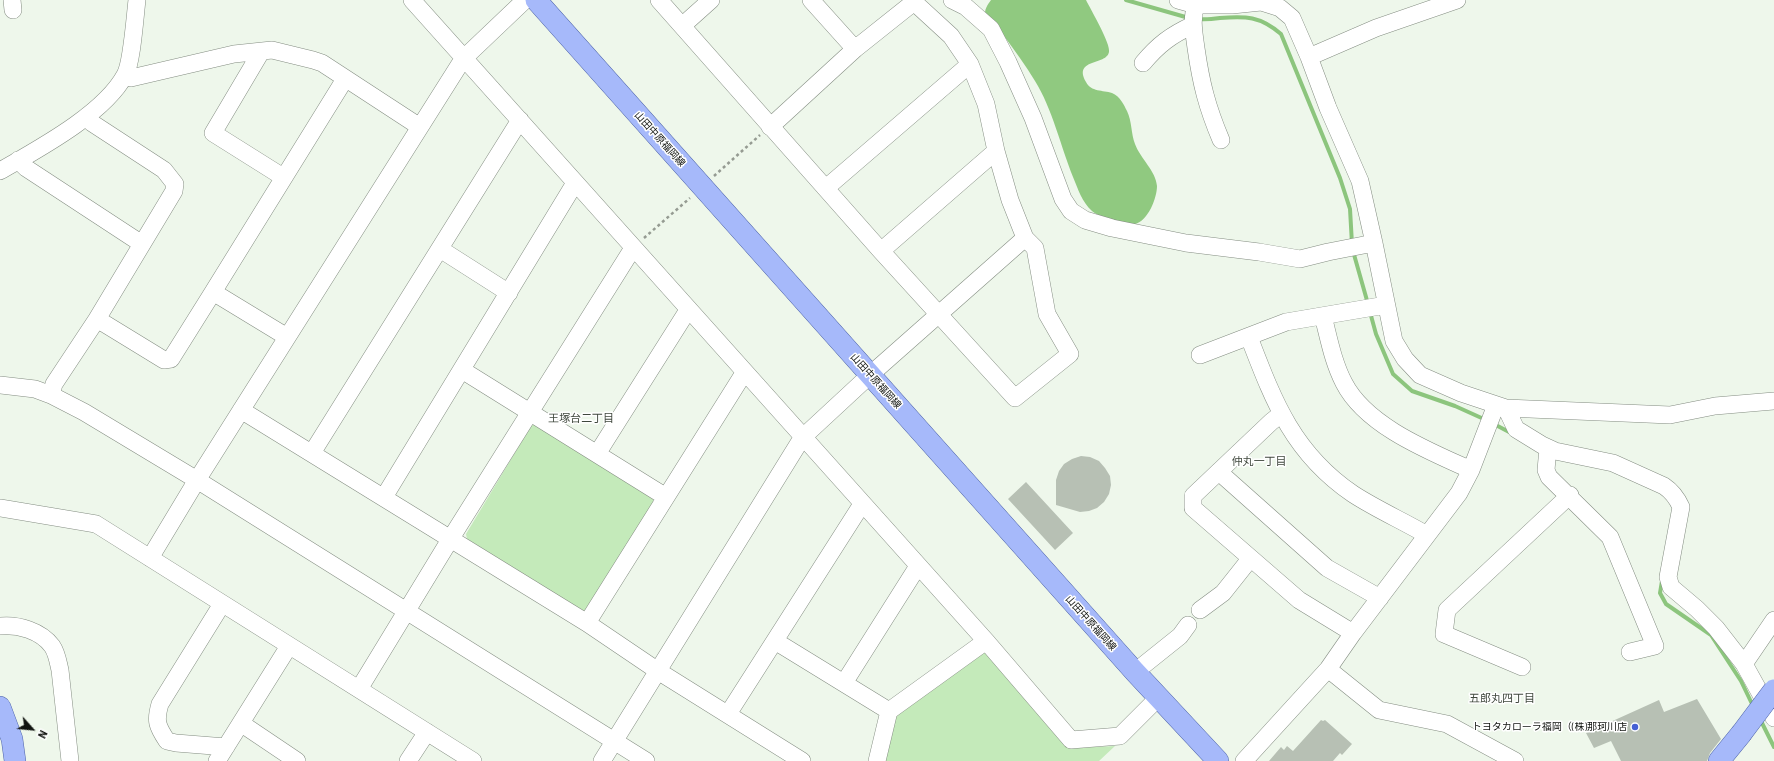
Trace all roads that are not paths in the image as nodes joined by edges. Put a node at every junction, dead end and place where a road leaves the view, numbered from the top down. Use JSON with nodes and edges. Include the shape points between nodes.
{"nodes":[{"id":1,"x":137,"y":0,"type":"edge"},
{"id":2,"x":412,"y":0,"type":"edge"},
{"id":3,"x":525,"y":0,"type":"edge"},
{"id":4,"x":536,"y":0,"type":"edge"},
{"id":5,"x":658,"y":0,"type":"edge"},
{"id":6,"x":710,"y":0,"type":"edge"},
{"id":7,"x":811,"y":0,"type":"edge"},
{"id":8,"x":952,"y":0,"type":"edge"},
{"id":9,"x":1178,"y":0,"type":"edge"},
{"id":10,"x":1457,"y":0,"type":"edge"},
{"id":11,"x":1196,"y":5,"type":"junction"},
{"id":12,"x":1193,"y":25,"type":"junction"},
{"id":13,"x":682,"y":26,"type":"junction"},
{"id":14,"x":855,"y":49,"type":"junction"},
{"id":15,"x":261,"y":52,"type":"junction"},
{"id":16,"x":1309,"y":57,"type":"junction"},
{"id":17,"x":464,"y":59,"type":"junction"},
{"id":18,"x":970,"y":64,"type":"junction"},
{"id":19,"x":1143,"y":64,"type":"dead end"},
{"id":20,"x":126,"y":74,"type":"junction"},
{"id":21,"x":345,"y":79,"type":"junction"},
{"id":22,"x":87,"y":118,"type":"junction"},
{"id":23,"x":520,"y":120,"type":"junction"},
{"id":24,"x":770,"y":126,"type":"junction"},
{"id":25,"x":420,"y":127,"type":"junction"},
{"id":26,"x":1221,"y":140,"type":"dead end"},
{"id":27,"x":996,"y":151,"type":"junction"},
{"id":28,"x":18,"y":160,"type":"junction"},
{"id":29,"x":0,"y":171,"type":"edge"},
{"id":30,"x":283,"y":177,"type":"junction"},
{"id":31,"x":575,"y":183,"type":"junction"},
{"id":32,"x":826,"y":188,"type":"junction"},
{"id":33,"x":1026,"y":238,"type":"junction"},
{"id":34,"x":1374,"y":243,"type":"junction"},
{"id":35,"x":142,"y":244,"type":"junction"},
{"id":36,"x":633,"y":248,"type":"junction"},
{"id":37,"x":440,"y":249,"type":"junction"},
{"id":38,"x":881,"y":251,"type":"junction"},
{"id":39,"x":213,"y":292,"type":"junction"},
{"id":40,"x":509,"y":293,"type":"junction"},
{"id":41,"x":1386,"y":305,"type":"junction"},
{"id":42,"x":688,"y":310,"type":"junction"},
{"id":43,"x":939,"y":315,"type":"junction"},
{"id":44,"x":1323,"y":316,"type":"junction"},
{"id":45,"x":96,"y":319,"type":"junction"},
{"id":46,"x":287,"y":337,"type":"junction"},
{"id":47,"x":1249,"y":337,"type":"junction"},
{"id":48,"x":1200,"y":355,"type":"dead end"},
{"id":49,"x":462,"y":370,"type":"junction"},
{"id":50,"x":744,"y":373,"type":"junction"},
{"id":51,"x":870,"y":375,"type":"junction"},
{"id":52,"x":0,"y":385,"type":"edge"},
{"id":53,"x":51,"y":394,"type":"junction"},
{"id":54,"x":1774,"y":402,"type":"edge"},
{"id":55,"x":1501,"y":406,"type":"junction"},
{"id":56,"x":241,"y":410,"type":"junction"},
{"id":57,"x":530,"y":413,"type":"junction"},
{"id":58,"x":1281,"y":414,"type":"junction"},
{"id":59,"x":802,"y":438,"type":"junction"},
{"id":60,"x":1548,"y":448,"type":"junction"},
{"id":61,"x":312,"y":454,"type":"junction"},
{"id":62,"x":597,"y":454,"type":"junction"},
{"id":63,"x":1471,"y":470,"type":"junction"},
{"id":64,"x":1219,"y":472,"type":"junction"},
{"id":65,"x":197,"y":480,"type":"junction"},
{"id":66,"x":1570,"y":495,"type":"junction"},
{"id":67,"x":384,"y":497,"type":"junction"},
{"id":68,"x":666,"y":497,"type":"junction"},
{"id":69,"x":862,"y":504,"type":"junction"},
{"id":70,"x":0,"y":508,"type":"edge"},
{"id":71,"x":1427,"y":535,"type":"junction"},
{"id":72,"x":451,"y":538,"type":"junction"},
{"id":73,"x":150,"y":558,"type":"junction"},
{"id":74,"x":1250,"y":559,"type":"junction"},
{"id":75,"x":918,"y":566,"type":"junction"},
{"id":76,"x":1380,"y":598,"type":"junction"},
{"id":77,"x":222,"y":604,"type":"junction"},
{"id":78,"x":1200,"y":610,"type":"dead end"},
{"id":79,"x":407,"y":612,"type":"junction"},
{"id":80,"x":1774,"y":620,"type":"edge"},
{"id":81,"x":586,"y":623,"type":"junction"},
{"id":82,"x":1188,"y":625,"type":"dead end"},
{"id":83,"x":0,"y":626,"type":"edge"},
{"id":84,"x":1353,"y":633,"type":"junction"},
{"id":85,"x":775,"y":641,"type":"junction"},
{"id":86,"x":986,"y":641,"type":"junction"},
{"id":87,"x":289,"y":646,"type":"junction"},
{"id":88,"x":1630,"y":652,"type":"dead end"},
{"id":89,"x":1744,"y":664,"type":"junction"},
{"id":90,"x":1522,"y":667,"type":"dead end"},
{"id":91,"x":1328,"y":669,"type":"junction"},
{"id":92,"x":658,"y":670,"type":"junction"},
{"id":93,"x":1135,"y":672,"type":"junction"},
{"id":94,"x":844,"y":683,"type":"junction"},
{"id":95,"x":359,"y":689,"type":"junction"},
{"id":96,"x":1774,"y":690,"type":"edge"},
{"id":97,"x":1158,"y":698,"type":"junction"},
{"id":98,"x":0,"y":707,"type":"edge"},
{"id":99,"x":889,"y":710,"type":"junction"},
{"id":100,"x":728,"y":714,"type":"junction"},
{"id":101,"x":1774,"y":718,"type":"edge"},
{"id":102,"x":242,"y":724,"type":"junction"},
{"id":103,"x":427,"y":732,"type":"junction"},
{"id":104,"x":615,"y":741,"type":"junction"},
{"id":105,"x":221,"y":754,"type":"edge"},
{"id":106,"x":14,"y":761,"type":"edge"},
{"id":107,"x":70,"y":761,"type":"edge"},
{"id":108,"x":297,"y":761,"type":"edge"},
{"id":109,"x":408,"y":761,"type":"edge"},
{"id":110,"x":473,"y":761,"type":"edge"},
{"id":111,"x":602,"y":761,"type":"edge"},
{"id":112,"x":646,"y":761,"type":"edge"},
{"id":113,"x":802,"y":761,"type":"edge"},
{"id":114,"x":876,"y":761,"type":"edge"},
{"id":115,"x":1218,"y":761,"type":"edge"},
{"id":116,"x":1244,"y":761,"type":"edge"},
{"id":117,"x":1515,"y":761,"type":"edge"},
{"id":118,"x":1719,"y":761,"type":"edge"}],
"edges":[{"from":1,"to":20,"type":"street"},
{"from":2,"to":17,"type":"street"},
{"from":3,"to":17,"type":"street"},
{"from":4,"to":51,"type":"main road","name":"山田中原福岡線"},
{"from":5,"to":13,"type":"street"},
{"from":6,"to":13,"type":"street"},
{"from":7,"to":14,"type":"street"},
{"from":8,"to":34,"type":"street","via":[[966,7],[991,29],[1033,118],[1063,199],[1071,211],[1085,220],[1186,243],[1300,259]]},
{"from":9,"to":11,"type":"street"},
{"from":10,"to":16,"type":"street","via":[[1376,28]]},
{"from":11,"to":12,"type":"street"},
{"from":11,"to":16,"type":"street","via":[[1261,2],[1280,8],[1292,18]]},
{"from":12,"to":19,"type":"street","via":[[1174,34],[1157,47]]},
{"from":12,"to":26,"type":"street","via":[[1205,101]]},
{"from":13,"to":24,"type":"street"},
{"from":14,"to":18,"type":"street","via":[[914,2],[951,36]]},
{"from":14,"to":24,"type":"street"},
{"from":15,"to":20,"type":"street","via":[[234,54],[131,78]]},
{"from":15,"to":21,"type":"street","via":[[272,50],[313,60],[322,63]]},
{"from":15,"to":30,"type":"street","via":[[213,132]]},
{"from":16,"to":34,"type":"street","via":[[1360,181]]},
{"from":17,"to":23,"type":"street"},
{"from":17,"to":25,"type":"street"},
{"from":18,"to":27,"type":"street","via":[[986,104]]},
{"from":18,"to":32,"type":"street"},
{"from":20,"to":22,"type":"street","via":[[114,91]]},
{"from":21,"to":25,"type":"street"},
{"from":21,"to":30,"type":"street"},
{"from":22,"to":28,"type":"street"},
{"from":22,"to":35,"type":"street","via":[[164,170],[175,184],[174,191]]},
{"from":23,"to":31,"type":"street"},
{"from":23,"to":37,"type":"street"},
{"from":24,"to":32,"type":"street"},
{"from":25,"to":46,"type":"street"},
{"from":27,"to":33,"type":"street","via":[[1010,200]]},
{"from":27,"to":38,"type":"street"},
{"from":28,"to":29,"type":"street"},
{"from":28,"to":35,"type":"street","via":[[26,168]]},
{"from":30,"to":39,"type":"street"},
{"from":31,"to":36,"type":"street"},
{"from":31,"to":40,"type":"street"},
{"from":32,"to":38,"type":"street"},
{"from":33,"to":43,"type":"street"},
{"from":33,"to":43,"type":"street","via":[[1035,248],[1047,314],[1070,354],[1015,398]]},
{"from":34,"to":41,"type":"street"},
{"from":35,"to":45,"type":"street"},
{"from":36,"to":42,"type":"street"},
{"from":36,"to":57,"type":"street"},
{"from":37,"to":40,"type":"street"},
{"from":37,"to":61,"type":"street"},
{"from":38,"to":43,"type":"street"},
{"from":39,"to":45,"type":"street","via":[[171,359],[164,360]]},
{"from":39,"to":46,"type":"street"},
{"from":40,"to":49,"type":"street"},
{"from":41,"to":44,"type":"street"},
{"from":41,"to":55,"type":"street","via":[[1394,341],[1405,359],[1420,375],[1461,393]]},
{"from":42,"to":50,"type":"street"},
{"from":42,"to":62,"type":"street"},
{"from":43,"to":51,"type":"street"},
{"from":44,"to":47,"type":"street","via":[[1286,322]]},
{"from":44,"to":63,"type":"street","via":[[1332,352],[1344,384],[1360,404],[1404,438]]},
{"from":45,"to":53,"type":"street","via":[[54,384]]},
{"from":46,"to":56,"type":"street"},
{"from":47,"to":48,"type":"street"},
{"from":47,"to":58,"type":"street"},
{"from":49,"to":57,"type":"street"},
{"from":49,"to":67,"type":"street"},
{"from":50,"to":59,"type":"street"},
{"from":50,"to":68,"type":"street"},
{"from":51,"to":59,"type":"street"},
{"from":51,"to":93,"type":"main road","name":"山田中原福岡線"},
{"from":52,"to":53,"type":"street","via":[[35,389]]},
{"from":53,"to":65,"type":"street"},
{"from":54,"to":55,"type":"street","via":[[1715,406],[1670,414]]},
{"from":55,"to":60,"type":"street","via":[[1516,430]]},
{"from":55,"to":63,"type":"street"},
{"from":56,"to":61,"type":"street"},
{"from":56,"to":65,"type":"street"},
{"from":57,"to":62,"type":"street"},
{"from":57,"to":72,"type":"street"},
{"from":58,"to":64,"type":"street"},
{"from":58,"to":71,"type":"street","via":[[1310,458],[1333,478],[1353,494]]},
{"from":59,"to":69,"type":"street"},
{"from":59,"to":92,"type":"street"},
{"from":60,"to":66,"type":"street","via":[[1546,470],[1549,477]]},
{"from":60,"to":89,"type":"street","via":[[1613,463],[1672,491],[1681,508],[1668,577],[1671,587],[1716,628]]},
{"from":61,"to":67,"type":"street"},
{"from":62,"to":68,"type":"street"},
{"from":63,"to":71,"type":"street","via":[[1459,493]]},
{"from":64,"to":74,"type":"street","via":[[1193,496],[1193,508]]},
{"from":64,"to":76,"type":"street","via":[[1327,568]]},
{"from":65,"to":73,"type":"street"},
{"from":65,"to":79,"type":"street"},
{"from":66,"to":88,"type":"street","via":[[1610,537],[1655,646]]},
{"from":66,"to":90,"type":"street","via":[[1447,610],[1444,634]]},
{"from":67,"to":72,"type":"street"},
{"from":68,"to":81,"type":"street"},
{"from":69,"to":75,"type":"street"},
{"from":69,"to":85,"type":"street"},
{"from":70,"to":73,"type":"street","via":[[96,524]]},
{"from":71,"to":76,"type":"street"},
{"from":72,"to":79,"type":"street"},
{"from":72,"to":81,"type":"street"},
{"from":73,"to":77,"type":"street"},
{"from":74,"to":78,"type":"street","via":[[1223,592]]},
{"from":74,"to":84,"type":"street","via":[[1299,600]]},
{"from":75,"to":86,"type":"street"},
{"from":75,"to":94,"type":"street"},
{"from":76,"to":84,"type":"street"},
{"from":77,"to":87,"type":"street"},
{"from":77,"to":105,"type":"street","via":[[160,704],[156,718],[167,741]]},
{"from":79,"to":95,"type":"street"},
{"from":79,"to":104,"type":"street"},
{"from":80,"to":89,"type":"street"},
{"from":81,"to":92,"type":"street"},
{"from":82,"to":93,"type":"street","via":[[1180,636]]},
{"from":83,"to":107,"type":"street","via":[[9,625],[32,631],[52,646],[60,670]]},
{"from":84,"to":91,"type":"street"},
{"from":85,"to":94,"type":"street"},
{"from":85,"to":100,"type":"street"},
{"from":86,"to":97,"type":"street","via":[[1071,740],[1120,736]]},
{"from":86,"to":99,"type":"street"},
{"from":87,"to":95,"type":"street"},
{"from":87,"to":102,"type":"street"},
{"from":89,"to":101,"type":"street"},
{"from":91,"to":116,"type":"street"},
{"from":91,"to":117,"type":"street","via":[[1379,710],[1448,724]]},
{"from":92,"to":100,"type":"street"},
{"from":92,"to":104,"type":"street"},
{"from":93,"to":97,"type":"main road","name":"山田中原福岡線"},
{"from":94,"to":99,"type":"street"},
{"from":95,"to":103,"type":"street"},
{"from":96,"to":118,"type":"main road","bridge":true},
{"from":97,"to":115,"type":"main road","name":"山田中原福岡線"},
{"from":98,"to":106,"type":"main road","via":[[12,739]]},
{"from":99,"to":114,"type":"street"},
{"from":100,"to":113,"type":"street"},
{"from":102,"to":105,"type":"street"},
{"from":102,"to":108,"type":"street"},
{"from":103,"to":109,"type":"street"},
{"from":103,"to":110,"type":"street"},
{"from":104,"to":111,"type":"street"},
{"from":104,"to":112,"type":"street"}]}
